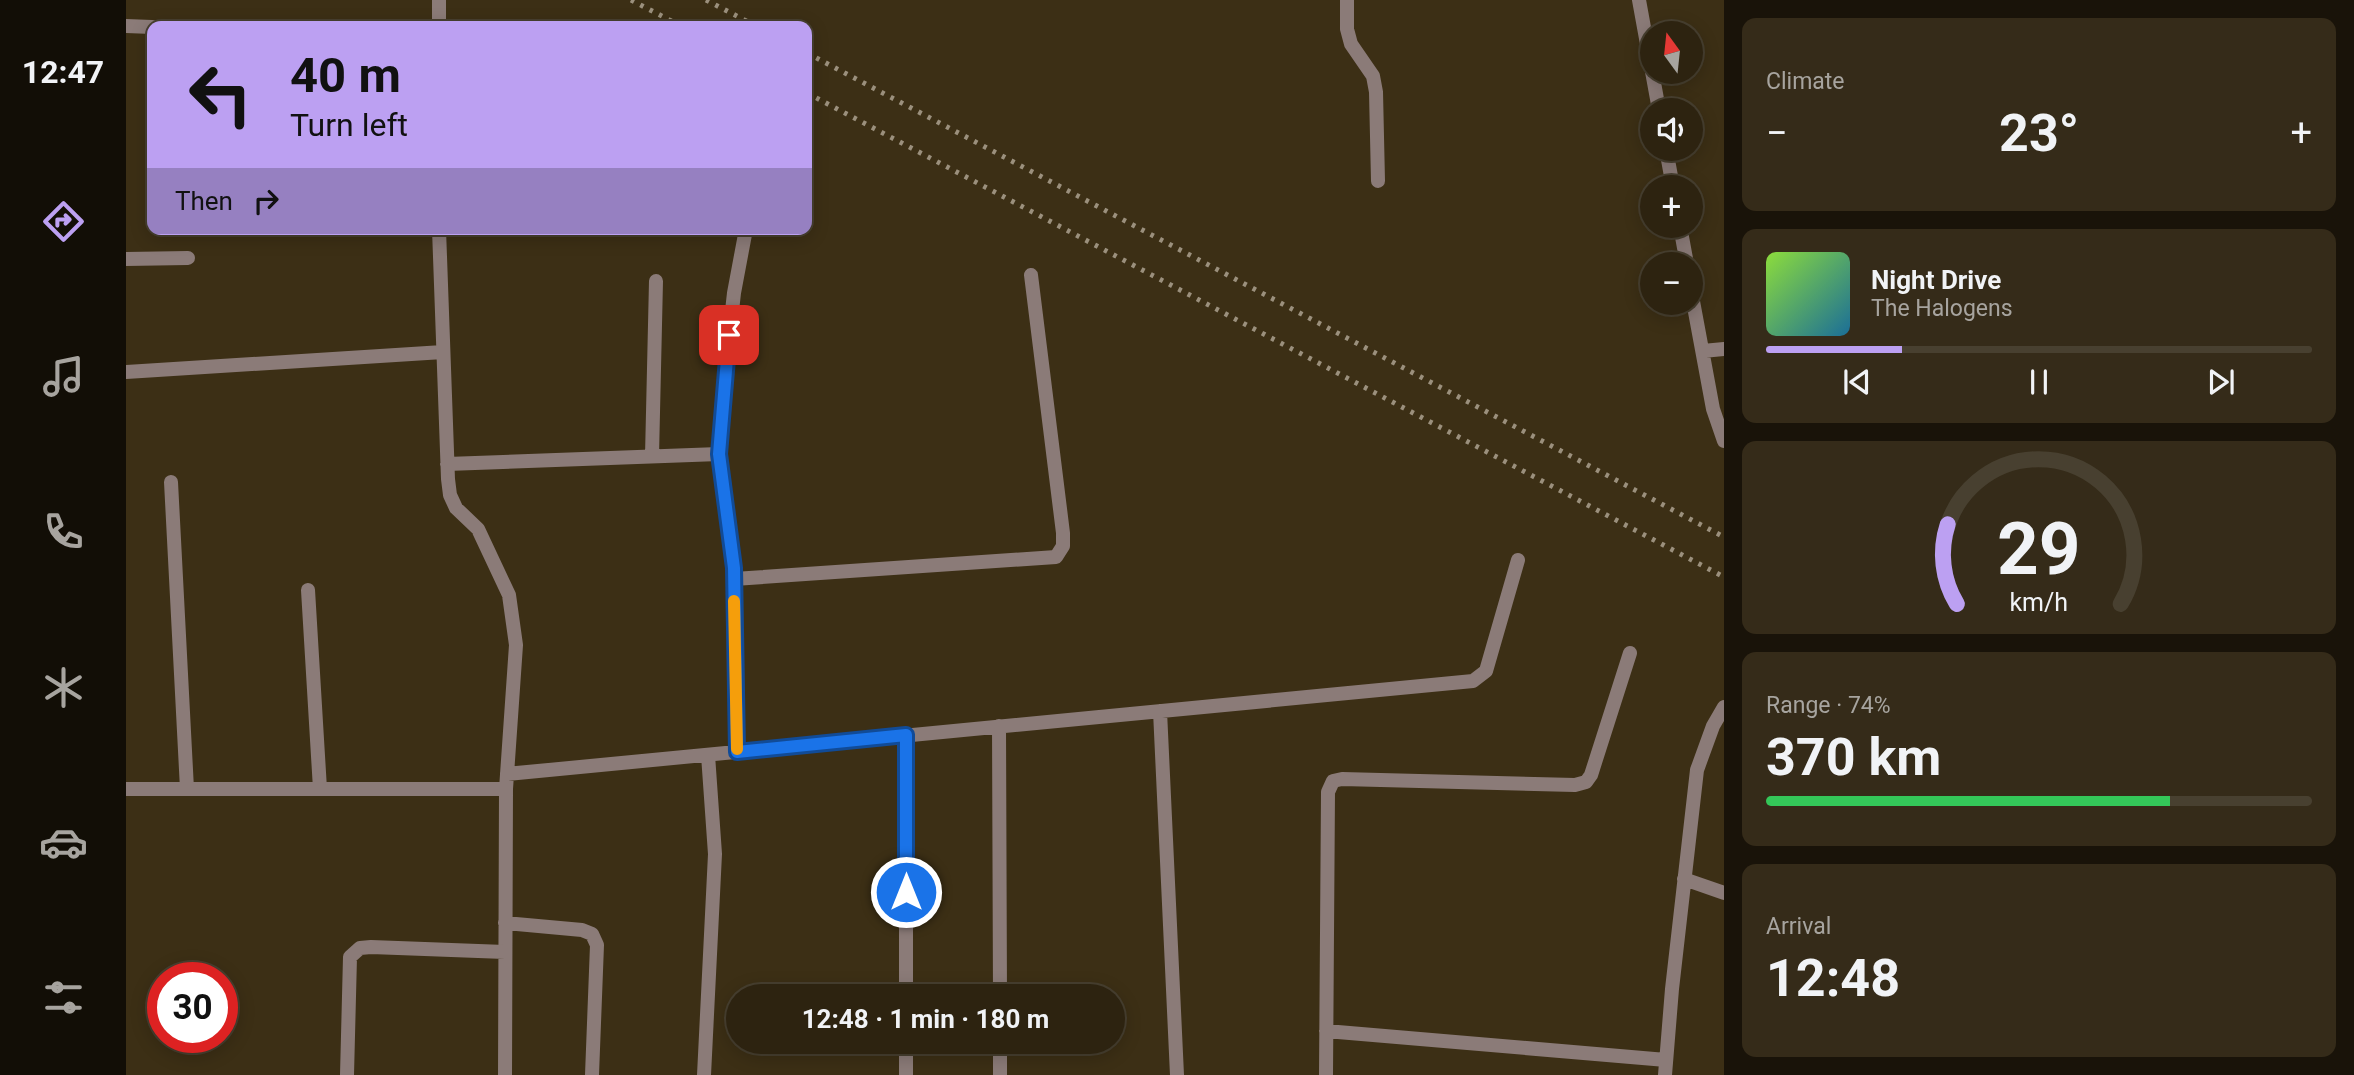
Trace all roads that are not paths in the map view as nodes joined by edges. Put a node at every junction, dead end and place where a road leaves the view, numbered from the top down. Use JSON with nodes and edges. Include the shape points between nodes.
{"nodes":[{"id":1,"x":439,"y":0,"type":"edge"},
{"id":2,"x":1347,"y":0,"type":"edge"},
{"id":3,"x":1639,"y":0,"type":"edge"},
{"id":4,"x":439,"y":21,"type":"edge"},
{"id":5,"x":126,"y":26,"type":"edge"},
{"id":6,"x":147,"y":27,"type":"edge"},
{"id":7,"x":1656,"y":98,"type":"edge"},
{"id":8,"x":1378,"y":181,"type":"dead end"},
{"id":9,"x":439,"y":235,"type":"edge"},
{"id":10,"x":745,"y":235,"type":"edge"},
{"id":11,"x":188,"y":258,"type":"dead end"},
{"id":12,"x":126,"y":259,"type":"edge"},
{"id":13,"x":1031,"y":275,"type":"dead end"},
{"id":14,"x":656,"y":281,"type":"dead end"},
{"id":15,"x":1696,"y":315,"type":"edge"},
{"id":16,"x":1724,"y":349,"type":"edge"},
{"id":17,"x":1703,"y":351,"type":"junction"},
{"id":18,"x":443,"y":352,"type":"junction"},
{"id":19,"x":126,"y":372,"type":"edge"},
{"id":20,"x":1724,"y":441,"type":"edge"},
{"id":21,"x":719,"y":454,"type":"junction"},
{"id":22,"x":652,"y":456,"type":"junction"},
{"id":23,"x":447,"y":464,"type":"junction"},
{"id":24,"x":171,"y":482,"type":"dead end"},
{"id":25,"x":1518,"y":560,"type":"dead end"},
{"id":26,"x":734,"y":579,"type":"junction"},
{"id":27,"x":308,"y":590,"type":"dead end"},
{"id":28,"x":1630,"y":653,"type":"dead end"},
{"id":29,"x":1724,"y":706,"type":"edge"},
{"id":30,"x":1160,"y":711,"type":"junction"},
{"id":31,"x":999,"y":726,"type":"junction"},
{"id":32,"x":906,"y":735,"type":"junction"},
{"id":33,"x":737,"y":752,"type":"junction"},
{"id":34,"x":708,"y":755,"type":"junction"},
{"id":35,"x":507,"y":774,"type":"junction"},
{"id":36,"x":126,"y":789,"type":"edge"},
{"id":37,"x":187,"y":789,"type":"junction"},
{"id":38,"x":320,"y":789,"type":"junction"},
{"id":39,"x":506,"y":789,"type":"junction"},
{"id":40,"x":1684,"y":879,"type":"junction"},
{"id":41,"x":1724,"y":893,"type":"edge"},
{"id":42,"x":505,"y":923,"type":"junction"},
{"id":43,"x":505,"y":953,"type":"junction"},
{"id":44,"x":906,"y":984,"type":"edge"},
{"id":45,"x":1000,"y":984,"type":"edge"},
{"id":46,"x":1326,"y":1031,"type":"junction"},
{"id":47,"x":906,"y":1054,"type":"edge"},
{"id":48,"x":1000,"y":1054,"type":"edge"},
{"id":49,"x":1666,"y":1059,"type":"junction"},
{"id":50,"x":347,"y":1075,"type":"edge"},
{"id":51,"x":505,"y":1075,"type":"edge"},
{"id":52,"x":592,"y":1075,"type":"edge"},
{"id":53,"x":704,"y":1075,"type":"edge"},
{"id":54,"x":906,"y":1075,"type":"edge"},
{"id":55,"x":1000,"y":1075,"type":"edge"},
{"id":56,"x":1177,"y":1075,"type":"edge"},
{"id":57,"x":1326,"y":1075,"type":"edge"},
{"id":58,"x":1665,"y":1075,"type":"edge"}],
"edges":[{"from":1,"to":4,"type":"street"},
{"from":2,"to":8,"type":"street","via":[[1351,44],[1373,76],[1376,92]]},
{"from":3,"to":7,"type":"street"},
{"from":5,"to":6,"type":"street"},
{"from":9,"to":18,"type":"street"},
{"from":10,"to":21,"type":"street","via":[[727,356]]},
{"from":11,"to":12,"type":"street"},
{"from":13,"to":26,"type":"street","via":[[1063,533],[1063,546],[1055,557]]},
{"from":14,"to":22,"type":"street"},
{"from":15,"to":17,"type":"street"},
{"from":16,"to":17,"type":"street"},
{"from":17,"to":20,"type":"street"},
{"from":18,"to":19,"type":"street"},
{"from":18,"to":23,"type":"street"},
{"from":21,"to":22,"type":"street"},
{"from":21,"to":26,"type":"street"},
{"from":22,"to":23,"type":"street"},
{"from":23,"to":35,"type":"street","via":[[456,508],[478,529],[509,595],[516,645]]},
{"from":24,"to":37,"type":"street"},
{"from":25,"to":30,"type":"street","via":[[1486,671],[1473,681]]},
{"from":26,"to":33,"type":"street"},
{"from":27,"to":38,"type":"street"},
{"from":28,"to":46,"type":"street","via":[[1586,782],[1333,782],[1328,792]]},
{"from":29,"to":40,"type":"street","via":[[1696,769]]},
{"from":30,"to":31,"type":"street"},
{"from":30,"to":56,"type":"street"},
{"from":31,"to":32,"type":"street"},
{"from":31,"to":45,"type":"street"},
{"from":32,"to":33,"type":"street"},
{"from":32,"to":44,"type":"street"},
{"from":33,"to":34,"type":"street"},
{"from":34,"to":35,"type":"street"},
{"from":34,"to":53,"type":"street","via":[[715,854]]},
{"from":35,"to":39,"type":"street"},
{"from":36,"to":37,"type":"street"},
{"from":37,"to":38,"type":"street"},
{"from":38,"to":39,"type":"street"},
{"from":39,"to":42,"type":"street"},
{"from":40,"to":41,"type":"street"},
{"from":40,"to":49,"type":"street"},
{"from":42,"to":43,"type":"street"},
{"from":42,"to":52,"type":"street","via":[[592,934],[597,945]]},
{"from":43,"to":50,"type":"street","via":[[360,948],[350,957]]},
{"from":43,"to":51,"type":"street"},
{"from":46,"to":49,"type":"street"},
{"from":46,"to":57,"type":"street"},
{"from":47,"to":54,"type":"street"},
{"from":48,"to":55,"type":"street"},
{"from":49,"to":58,"type":"street"}]}
